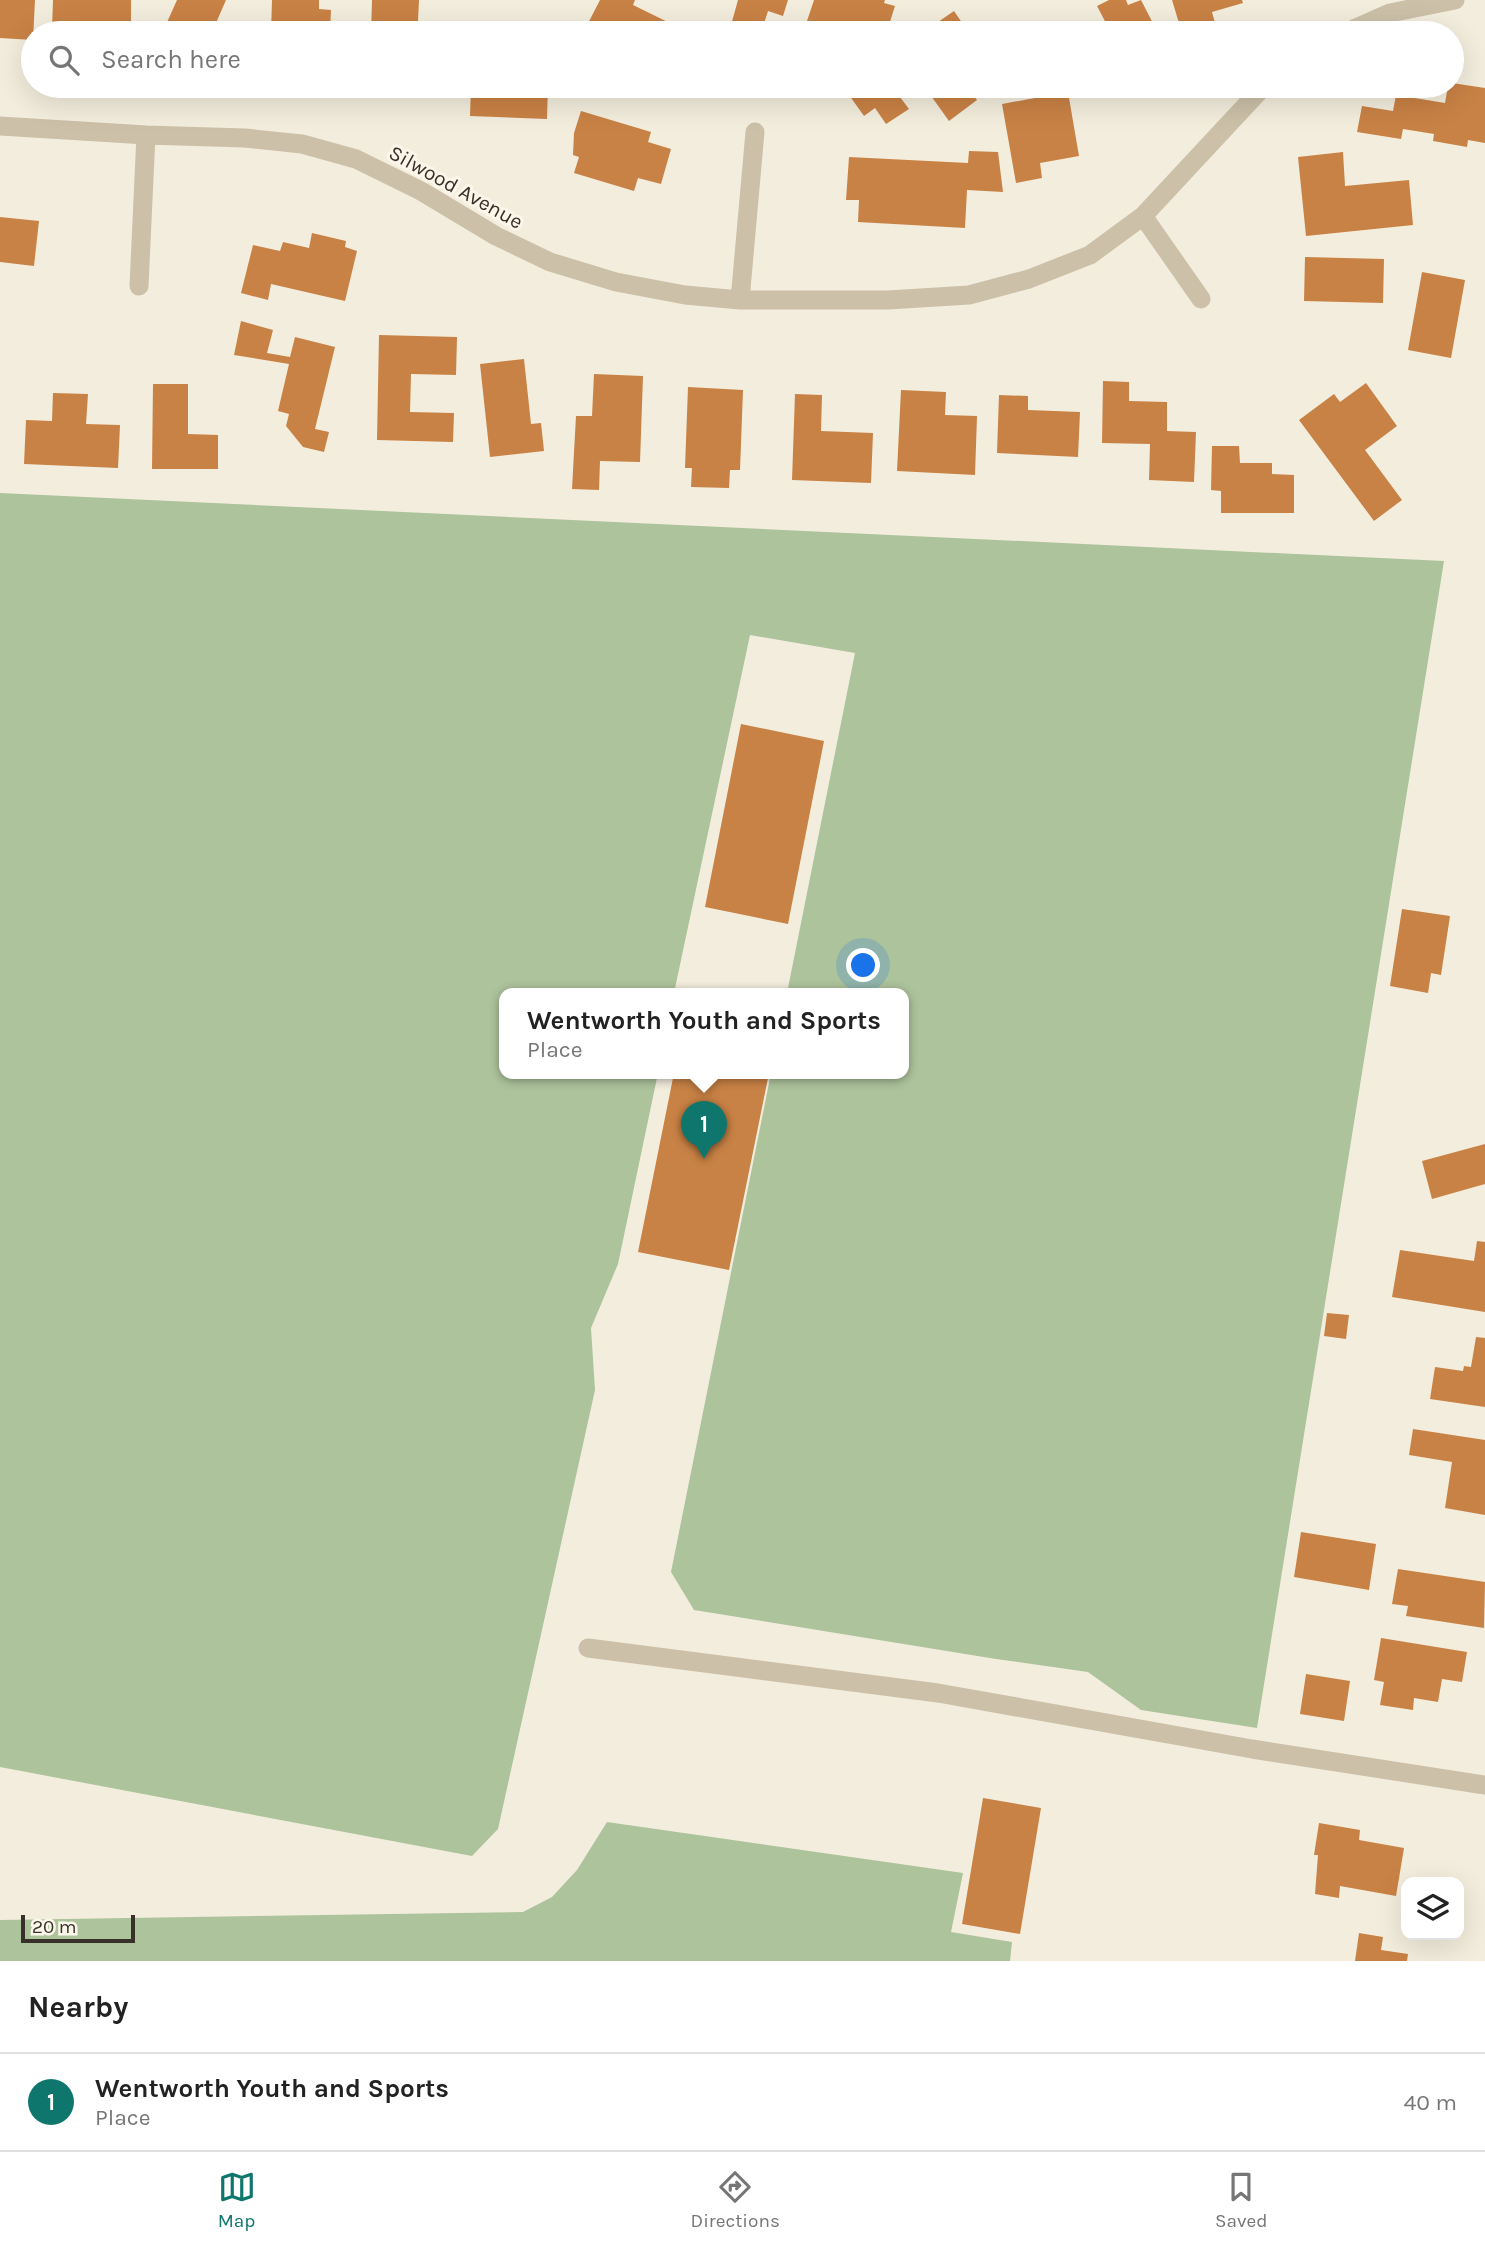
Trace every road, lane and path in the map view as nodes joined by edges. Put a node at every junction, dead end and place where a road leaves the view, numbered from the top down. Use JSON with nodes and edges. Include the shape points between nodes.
{"nodes":[{"id":1,"x":1455,"y":0,"type":"edge"},
{"id":2,"x":1372,"y":21,"type":"edge"},
{"id":3,"x":1253,"y":98,"type":"edge"},
{"id":4,"x":0,"y":126,"type":"edge"},
{"id":5,"x":755,"y":132,"type":"dead end"},
{"id":6,"x":146,"y":135,"type":"junction"},
{"id":7,"x":1143,"y":216,"type":"junction"},
{"id":8,"x":139,"y":286,"type":"dead end"},
{"id":9,"x":1201,"y":299,"type":"dead end"},
{"id":10,"x":740,"y":300,"type":"junction"},
{"id":11,"x":588,"y":1648,"type":"dead end"},
{"id":12,"x":1485,"y":1785,"type":"edge"}],
"edges":[{"from":1,"to":2,"type":"street"},
{"from":3,"to":7,"type":"street","name":"Silwood Avenue"},
{"from":4,"to":6,"type":"street","name":"Silwood Avenue"},
{"from":5,"to":10,"type":"street"},
{"from":6,"to":8,"type":"street"},
{"from":6,"to":10,"type":"street","name":"Silwood Avenue","via":[[302,144],[356,159],[550,262],[616,282]]},
{"from":7,"to":9,"type":"street"},
{"from":7,"to":10,"type":"street","name":"Silwood Avenue","via":[[1090,255],[1029,279],[969,295]]},
{"from":11,"to":12,"type":"street","via":[[938,1693]]}]}
